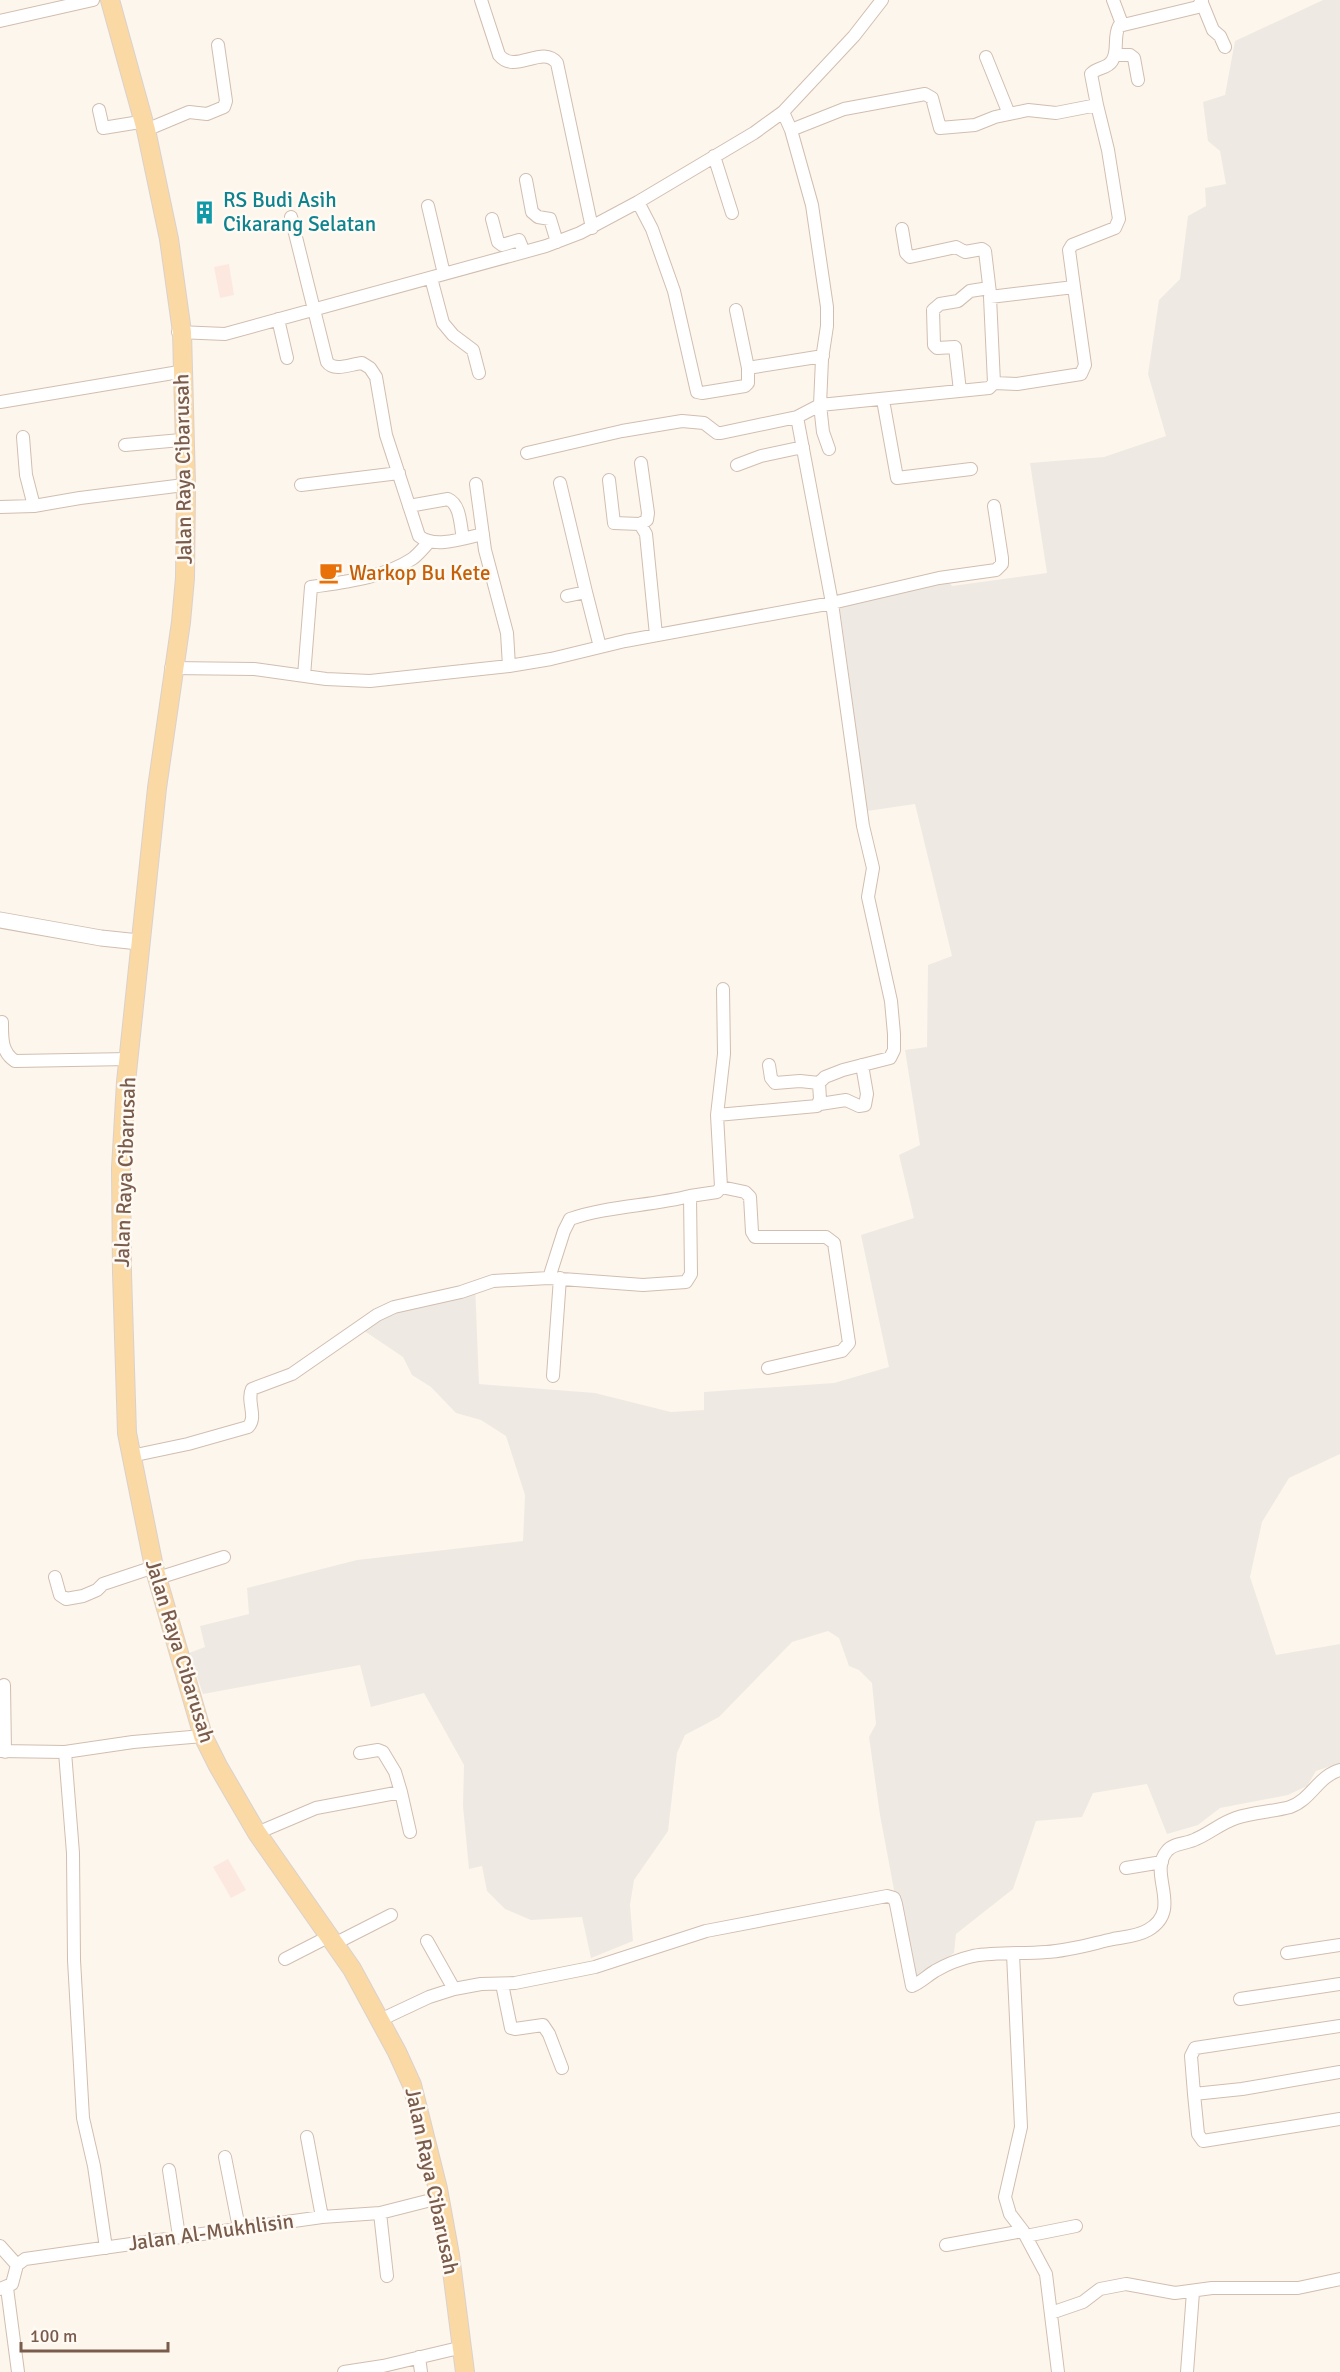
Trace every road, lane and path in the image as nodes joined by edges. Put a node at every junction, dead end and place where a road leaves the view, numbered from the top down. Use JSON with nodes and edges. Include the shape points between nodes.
{"nodes":[{"id":1,"x":93,"y":0,"type":"edge"},
{"id":2,"x":109,"y":0,"type":"edge"},
{"id":3,"x":481,"y":0,"type":"edge"},
{"id":4,"x":882,"y":0,"type":"edge"},
{"id":5,"x":1113,"y":0,"type":"edge"},
{"id":6,"x":1202,"y":1,"type":"edge"},
{"id":7,"x":0,"y":21,"type":"edge"},
{"id":8,"x":1122,"y":24,"type":"junction"},
{"id":9,"x":218,"y":45,"type":"dead end"},
{"id":10,"x":1225,"y":47,"type":"dead end"},
{"id":11,"x":1115,"y":55,"type":"junction"},
{"id":12,"x":986,"y":57,"type":"dead end"},
{"id":13,"x":1138,"y":80,"type":"dead end"},
{"id":14,"x":1097,"y":105,"type":"junction"},
{"id":15,"x":99,"y":110,"type":"dead end"},
{"id":16,"x":783,"y":112,"type":"junction"},
{"id":17,"x":1009,"y":114,"type":"junction"},
{"id":18,"x":143,"y":126,"type":"junction"},
{"id":19,"x":791,"y":130,"type":"junction"},
{"id":20,"x":714,"y":156,"type":"junction"},
{"id":21,"x":526,"y":180,"type":"dead end"},
{"id":22,"x":638,"y":202,"type":"junction"},
{"id":23,"x":428,"y":206,"type":"dead end"},
{"id":24,"x":732,"y":213,"type":"dead end"},
{"id":25,"x":291,"y":217,"type":"dead end"},
{"id":26,"x":492,"y":219,"type":"dead end"},
{"id":27,"x":592,"y":228,"type":"junction"},
{"id":28,"x":902,"y":229,"type":"dead end"},
{"id":29,"x":557,"y":242,"type":"junction"},
{"id":30,"x":524,"y":252,"type":"junction"},
{"id":31,"x":444,"y":274,"type":"junction"},
{"id":32,"x":431,"y":278,"type":"junction"},
{"id":33,"x":1074,"y":287,"type":"junction"},
{"id":34,"x":990,"y":292,"type":"junction"},
{"id":35,"x":315,"y":310,"type":"junction"},
{"id":36,"x":736,"y":310,"type":"dead end"},
{"id":37,"x":278,"y":319,"type":"junction"},
{"id":38,"x":180,"y":332,"type":"junction"},
{"id":39,"x":823,"y":356,"type":"junction"},
{"id":40,"x":287,"y":358,"type":"dead end"},
{"id":41,"x":748,"y":368,"type":"junction"},
{"id":42,"x":179,"y":372,"type":"junction"},
{"id":43,"x":479,"y":373,"type":"dead end"},
{"id":44,"x":994,"y":383,"type":"junction"},
{"id":45,"x":960,"y":391,"type":"junction"},
{"id":46,"x":882,"y":400,"type":"junction"},
{"id":47,"x":0,"y":402,"type":"edge"},
{"id":48,"x":819,"y":405,"type":"junction"},
{"id":49,"x":797,"y":417,"type":"junction"},
{"id":50,"x":24,"y":437,"type":"dead end"},
{"id":51,"x":181,"y":440,"type":"junction"},
{"id":52,"x":125,"y":445,"type":"dead end"},
{"id":53,"x":803,"y":447,"type":"junction"},
{"id":54,"x":828,"y":449,"type":"dead end"},
{"id":55,"x":526,"y":453,"type":"dead end"},
{"id":56,"x":641,"y":463,"type":"dead end"},
{"id":57,"x":736,"y":465,"type":"dead end"},
{"id":58,"x":971,"y":469,"type":"dead end"},
{"id":59,"x":399,"y":473,"type":"junction"},
{"id":60,"x":609,"y":480,"type":"dead end"},
{"id":61,"x":560,"y":483,"type":"dead end"},
{"id":62,"x":476,"y":484,"type":"dead end"},
{"id":63,"x":184,"y":485,"type":"junction"},
{"id":64,"x":301,"y":485,"type":"dead end"},
{"id":65,"x":409,"y":506,"type":"junction"},
{"id":66,"x":994,"y":506,"type":"dead end"},
{"id":67,"x":0,"y":507,"type":"edge"},
{"id":68,"x":34,"y":507,"type":"junction"},
{"id":69,"x":640,"y":524,"type":"junction"},
{"id":70,"x":483,"y":534,"type":"junction"},
{"id":71,"x":463,"y":538,"type":"junction"},
{"id":72,"x":429,"y":542,"type":"junction"},
{"id":73,"x":586,"y":592,"type":"junction"},
{"id":74,"x":567,"y":596,"type":"dead end"},
{"id":75,"x":832,"y":603,"type":"junction"},
{"id":76,"x":656,"y":635,"type":"junction"},
{"id":77,"x":600,"y":647,"type":"junction"},
{"id":78,"x":509,"y":666,"type":"junction"},
{"id":79,"x":173,"y":668,"type":"junction"},
{"id":80,"x":304,"y":676,"type":"junction"},
{"id":81,"x":0,"y":920,"type":"edge"},
{"id":82,"x":139,"y":942,"type":"junction"},
{"id":83,"x":723,"y":988,"type":"dead end"},
{"id":84,"x":2,"y":1023,"type":"dead end"},
{"id":85,"x":129,"y":1059,"type":"junction"},
{"id":86,"x":769,"y":1065,"type":"dead end"},
{"id":87,"x":862,"y":1065,"type":"junction"},
{"id":88,"x":819,"y":1083,"type":"junction"},
{"id":89,"x":820,"y":1104,"type":"junction"},
{"id":90,"x":717,"y":1115,"type":"junction"},
{"id":91,"x":721,"y":1187,"type":"junction"},
{"id":92,"x":690,"y":1196,"type":"junction"},
{"id":93,"x":555,"y":1278,"type":"junction"},
{"id":94,"x":768,"y":1368,"type":"dead end"},
{"id":95,"x":553,"y":1376,"type":"dead end"},
{"id":96,"x":131,"y":1456,"type":"junction"},
{"id":97,"x":224,"y":1557,"type":"dead end"},
{"id":98,"x":156,"y":1573,"type":"junction"},
{"id":99,"x":56,"y":1577,"type":"dead end"},
{"id":100,"x":4,"y":1685,"type":"dead end"},
{"id":101,"x":203,"y":1736,"type":"junction"},
{"id":102,"x":3,"y":1752,"type":"edge"},
{"id":103,"x":65,"y":1752,"type":"junction"},
{"id":104,"x":360,"y":1753,"type":"dead end"},
{"id":105,"x":1340,"y":1770,"type":"edge"},
{"id":106,"x":401,"y":1792,"type":"junction"},
{"id":107,"x":410,"y":1832,"type":"dead end"},
{"id":108,"x":257,"y":1833,"type":"junction"},
{"id":109,"x":1162,"y":1862,"type":"junction"},
{"id":110,"x":1126,"y":1868,"type":"dead end"},
{"id":111,"x":391,"y":1915,"type":"dead end"},
{"id":112,"x":331,"y":1941,"type":"junction"},
{"id":113,"x":427,"y":1941,"type":"dead end"},
{"id":114,"x":1340,"y":1945,"type":"edge"},
{"id":115,"x":1287,"y":1953,"type":"dead end"},
{"id":116,"x":1013,"y":1954,"type":"junction"},
{"id":117,"x":285,"y":1959,"type":"dead end"},
{"id":118,"x":502,"y":1984,"type":"junction"},
{"id":119,"x":1340,"y":1984,"type":"edge"},
{"id":120,"x":454,"y":1989,"type":"junction"},
{"id":121,"x":1240,"y":1999,"type":"dead end"},
{"id":122,"x":380,"y":2020,"type":"junction"},
{"id":123,"x":1340,"y":2026,"type":"edge"},
{"id":124,"x":562,"y":2068,"type":"dead end"},
{"id":125,"x":1340,"y":2072,"type":"edge"},
{"id":126,"x":1194,"y":2094,"type":"junction"},
{"id":127,"x":1340,"y":2119,"type":"edge"},
{"id":128,"x":307,"y":2137,"type":"dead end"},
{"id":129,"x":225,"y":2157,"type":"dead end"},
{"id":130,"x":169,"y":2170,"type":"dead end"},
{"id":131,"x":439,"y":2198,"type":"junction"},
{"id":132,"x":380,"y":2212,"type":"junction"},
{"id":133,"x":322,"y":2217,"type":"junction"},
{"id":134,"x":1076,"y":2226,"type":"dead end"},
{"id":135,"x":239,"y":2228,"type":"junction"},
{"id":136,"x":1025,"y":2233,"type":"junction"},
{"id":137,"x":179,"y":2236,"type":"junction"},
{"id":138,"x":946,"y":2245,"type":"dead end"},
{"id":139,"x":0,"y":2246,"type":"edge"},
{"id":140,"x":106,"y":2248,"type":"junction"},
{"id":141,"x":17,"y":2265,"type":"junction"},
{"id":142,"x":387,"y":2276,"type":"dead end"},
{"id":143,"x":1340,"y":2279,"type":"edge"},
{"id":144,"x":3,"y":2288,"type":"edge"},
{"id":145,"x":1193,"y":2292,"type":"junction"},
{"id":146,"x":1050,"y":2313,"type":"junction"},
{"id":147,"x":463,"y":2347,"type":"junction"},
{"id":148,"x":419,"y":2357,"type":"junction"},
{"id":149,"x":18,"y":2372,"type":"edge"},
{"id":150,"x":344,"y":2372,"type":"edge"},
{"id":151,"x":421,"y":2372,"type":"edge"},
{"id":152,"x":465,"y":2372,"type":"edge"},
{"id":153,"x":1058,"y":2372,"type":"edge"},
{"id":154,"x":1187,"y":2372,"type":"edge"}],
"edges":[{"from":1,"to":7,"type":"street"},
{"from":2,"to":18,"type":"main road","name":"Jalan Raya Cibarusah"},
{"from":3,"to":27,"type":"street","via":[[503,59],[509,63],[545,56],[557,63]]},
{"from":4,"to":16,"type":"street"},
{"from":5,"to":8,"type":"street"},
{"from":6,"to":8,"type":"street","via":[[1198,7]]},
{"from":6,"to":10,"type":"street","via":[[1213,30]]},
{"from":8,"to":11,"type":"street","via":[[1116,32]]},
{"from":9,"to":18,"type":"street","via":[[224,107],[207,114],[189,112]]},
{"from":11,"to":13,"type":"street","via":[[1134,58]]},
{"from":11,"to":14,"type":"street","via":[[1110,64],[1091,74]]},
{"from":12,"to":17,"type":"street"},
{"from":14,"to":17,"type":"street"},
{"from":14,"to":33,"type":"street","via":[[1119,219],[1115,228],[1072,245],[1069,250]]},
{"from":15,"to":18,"type":"street","via":[[103,128]]},
{"from":16,"to":19,"type":"street"},
{"from":16,"to":20,"type":"street"},
{"from":17,"to":19,"type":"street","via":[[975,125],[940,128],[932,98],[926,94],[844,109]]},
{"from":18,"to":38,"type":"main road","name":"Jalan Raya Cibarusah","via":[[169,239]]},
{"from":19,"to":39,"type":"street","via":[[812,205],[827,307]]},
{"from":20,"to":22,"type":"street"},
{"from":20,"to":24,"type":"street"},
{"from":21,"to":29,"type":"street","via":[[531,212],[550,219]]},
{"from":22,"to":27,"type":"street"},
{"from":22,"to":41,"type":"street","via":[[674,291],[697,392],[745,386]]},
{"from":23,"to":31,"type":"street"},
{"from":25,"to":35,"type":"street"},
{"from":26,"to":30,"type":"street","via":[[498,242],[502,245],[519,240]]},
{"from":27,"to":29,"type":"street"},
{"from":28,"to":34,"type":"street","via":[[910,257],[956,247],[964,252],[985,251]]},
{"from":29,"to":30,"type":"street"},
{"from":30,"to":31,"type":"street"},
{"from":31,"to":32,"type":"street"},
{"from":32,"to":35,"type":"street"},
{"from":32,"to":43,"type":"street","via":[[442,323],[473,350]]},
{"from":33,"to":34,"type":"street"},
{"from":33,"to":44,"type":"street","via":[[1085,365],[1081,374],[1017,384]]},
{"from":34,"to":44,"type":"street"},
{"from":34,"to":45,"type":"street","via":[[970,291],[958,301],[940,304],[933,310],[934,345],[955,347]]},
{"from":35,"to":37,"type":"street"},
{"from":35,"to":59,"type":"street","via":[[330,366],[362,363],[374,373],[386,435]]},
{"from":36,"to":41,"type":"street"},
{"from":37,"to":38,"type":"street","via":[[219,335]]},
{"from":37,"to":40,"type":"street"},
{"from":38,"to":42,"type":"main road","name":"Jalan Raya Cibarusah"},
{"from":38,"to":79,"type":"main road","name":"Jalan Raya Cibarusah","via":[[185,558]]},
{"from":39,"to":41,"type":"street"},
{"from":39,"to":48,"type":"street"},
{"from":42,"to":47,"type":"street"},
{"from":42,"to":51,"type":"main road","name":"Jalan Raya Cibarusah"},
{"from":44,"to":45,"type":"street","via":[[989,388]]},
{"from":45,"to":46,"type":"street"},
{"from":46,"to":48,"type":"street"},
{"from":46,"to":58,"type":"street","via":[[897,478]]},
{"from":48,"to":49,"type":"street"},
{"from":48,"to":54,"type":"street"},
{"from":49,"to":53,"type":"street"},
{"from":49,"to":55,"type":"street","via":[[721,433],[704,423],[681,421]]},
{"from":50,"to":68,"type":"street","via":[[26,475]]},
{"from":51,"to":52,"type":"street"},
{"from":51,"to":63,"type":"main road","name":"Jalan Raya Cibarusah"},
{"from":53,"to":57,"type":"street"},
{"from":53,"to":75,"type":"street"},
{"from":56,"to":69,"type":"street","via":[[648,513],[647,520]]},
{"from":59,"to":64,"type":"street"},
{"from":59,"to":65,"type":"street"},
{"from":60,"to":69,"type":"street","via":[[614,522]]},
{"from":61,"to":73,"type":"street"},
{"from":62,"to":70,"type":"street"},
{"from":63,"to":68,"type":"street"},
{"from":63,"to":79,"type":"main road","name":"Jalan Raya Cibarusah"},
{"from":65,"to":71,"type":"street","via":[[453,501]]},
{"from":65,"to":72,"type":"street","via":[[419,536]]},
{"from":66,"to":75,"type":"street","via":[[1002,558],[997,569]]},
{"from":67,"to":68,"type":"street"},
{"from":69,"to":76,"type":"street","via":[[646,534]]},
{"from":70,"to":71,"type":"street"},
{"from":70,"to":78,"type":"street","via":[[507,633]]},
{"from":71,"to":72,"type":"street"},
{"from":72,"to":80,"type":"street","via":[[413,558],[390,569],[357,580],[311,587]]},
{"from":73,"to":74,"type":"street"},
{"from":73,"to":77,"type":"street"},
{"from":75,"to":76,"type":"street"},
{"from":75,"to":87,"type":"street","via":[[863,826],[873,868],[868,897],[891,1001],[894,1034],[890,1058]]},
{"from":76,"to":77,"type":"street"},
{"from":77,"to":78,"type":"street"},
{"from":78,"to":80,"type":"street","via":[[370,681]]},
{"from":79,"to":80,"type":"street","via":[[254,669]]},
{"from":79,"to":82,"type":"main road","name":"Jalan Raya Cibarusah"},
{"from":81,"to":82,"type":"street"},
{"from":82,"to":85,"type":"main road","name":"Jalan Raya Cibarusah"},
{"from":83,"to":90,"type":"street","via":[[724,1054]]},
{"from":84,"to":85,"type":"street","via":[[4,1048],[15,1060]]},
{"from":85,"to":96,"type":"main road","name":"Jalan Raya Cibarusah","via":[[121,1168],[125,1418]]},
{"from":86,"to":88,"type":"street","via":[[775,1083]]},
{"from":87,"to":88,"type":"street","via":[[825,1077]]},
{"from":87,"to":89,"type":"street","via":[[865,1106],[846,1100]]},
{"from":88,"to":89,"type":"street"},
{"from":89,"to":90,"type":"street"},
{"from":90,"to":91,"type":"street"},
{"from":91,"to":92,"type":"street","via":[[717,1192]]},
{"from":91,"to":94,"type":"street","via":[[745,1192],[750,1197],[755,1237],[826,1237],[834,1243],[849,1343],[842,1351]]},
{"from":92,"to":93,"type":"street","via":[[570,1220],[564,1231]]},
{"from":92,"to":93,"type":"street","via":[[691,1274],[686,1282],[642,1285]]},
{"from":93,"to":95,"type":"street"},
{"from":93,"to":96,"type":"street","via":[[502,1279],[394,1307],[292,1374],[252,1389],[252,1423],[248,1427]]},
{"from":96,"to":98,"type":"main road","name":"Jalan Raya Cibarusah"},
{"from":97,"to":98,"type":"street"},
{"from":98,"to":99,"type":"street","via":[[103,1584],[83,1596],[66,1599],[60,1595]]},
{"from":98,"to":101,"type":"main road","name":"Jalan Raya Cibarusah"},
{"from":100,"to":102,"type":"street"},
{"from":101,"to":103,"type":"street"},
{"from":101,"to":108,"type":"main road","name":"Jalan Raya Cibarusah"},
{"from":102,"to":103,"type":"street"},
{"from":103,"to":140,"type":"street","via":[[73,1853],[74,1960],[83,2118]]},
{"from":104,"to":106,"type":"street","via":[[383,1752]]},
{"from":105,"to":109,"type":"street","via":[[1325,1777],[1301,1802],[1226,1821],[1196,1839],[1170,1848]]},
{"from":106,"to":107,"type":"street"},
{"from":106,"to":108,"type":"street","via":[[316,1808]]},
{"from":108,"to":112,"type":"main road","name":"Jalan Raya Cibarusah"},
{"from":109,"to":110,"type":"street"},
{"from":109,"to":116,"type":"street","via":[[1164,1911],[1151,1928],[1066,1950]]},
{"from":111,"to":112,"type":"street"},
{"from":112,"to":117,"type":"street"},
{"from":112,"to":122,"type":"main road","name":"Jalan Raya Cibarusah","via":[[352,1969]]},
{"from":113,"to":120,"type":"street"},
{"from":114,"to":115,"type":"street"},
{"from":116,"to":118,"type":"street","via":[[952,1962],[912,1986],[896,1904],[887,1896],[706,1931],[603,1965]]},
{"from":116,"to":136,"type":"street","via":[[1021,2127],[1005,2197],[1010,2214]]},
{"from":118,"to":120,"type":"street"},
{"from":118,"to":124,"type":"street","via":[[511,2028],[543,2025]]},
{"from":119,"to":121,"type":"street"},
{"from":120,"to":122,"type":"street"},
{"from":122,"to":131,"type":"main road","name":"Jalan Raya Cibarusah","via":[[412,2085]]},
{"from":123,"to":126,"type":"street","via":[[1195,2048],[1191,2056]]},
{"from":125,"to":126,"type":"street"},
{"from":126,"to":127,"type":"street","via":[[1198,2134],[1203,2141]]},
{"from":128,"to":133,"type":"street"},
{"from":129,"to":135,"type":"street"},
{"from":130,"to":137,"type":"street"},
{"from":131,"to":132,"type":"street","name":"Jalan Al-Mukhlisin"},
{"from":131,"to":147,"type":"main road","name":"Jalan Raya Cibarusah"},
{"from":132,"to":133,"type":"street","name":"Jalan Al-Mukhlisin"},
{"from":132,"to":142,"type":"street"},
{"from":133,"to":135,"type":"street","name":"Jalan Al-Mukhlisin"},
{"from":134,"to":136,"type":"street"},
{"from":135,"to":137,"type":"street","name":"Jalan Al-Mukhlisin"},
{"from":136,"to":138,"type":"street"},
{"from":136,"to":146,"type":"street","via":[[1046,2274]]},
{"from":137,"to":140,"type":"street","name":"Jalan Al-Mukhlisin"},
{"from":139,"to":141,"type":"street"},
{"from":140,"to":141,"type":"street","name":"Jalan Al-Mukhlisin","via":[[25,2259]]},
{"from":141,"to":144,"type":"street","via":[[12,2284]]},
{"from":143,"to":145,"type":"street","via":[[1304,2288],[1212,2288]]},
{"from":144,"to":149,"type":"street"},
{"from":145,"to":146,"type":"street","via":[[1167,2292],[1126,2284],[1100,2289],[1079,2304]]},
{"from":145,"to":154,"type":"street"},
{"from":146,"to":153,"type":"street"},
{"from":147,"to":148,"type":"street"},
{"from":147,"to":152,"type":"main road","name":"Jalan Raya Cibarusah"},
{"from":148,"to":150,"type":"street"},
{"from":148,"to":151,"type":"street"}]}
